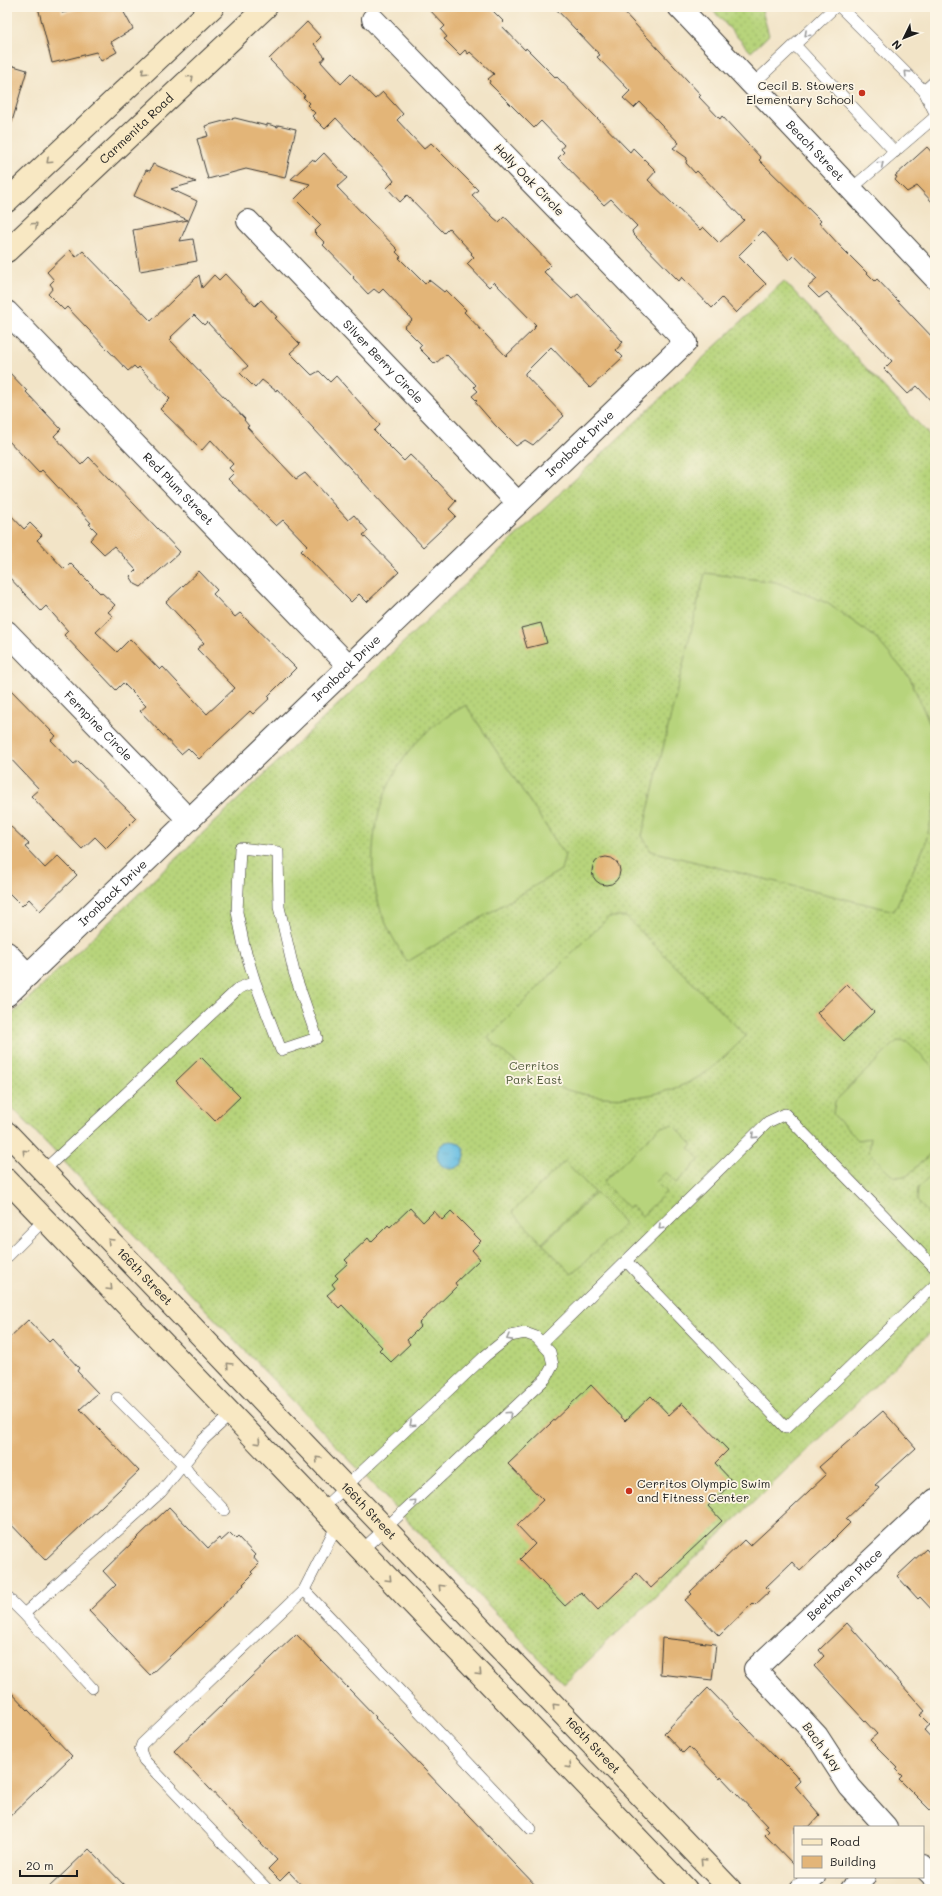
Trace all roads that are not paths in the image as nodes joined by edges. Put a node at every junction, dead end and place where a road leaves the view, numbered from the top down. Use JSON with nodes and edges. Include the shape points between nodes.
{"nodes":[{"id":1,"x":213,"y":7,"type":"edge"},
{"id":2,"x":266,"y":7,"type":"edge"},
{"id":3,"x":679,"y":7,"type":"edge"},
{"id":4,"x":835,"y":7,"type":"edge"},
{"id":5,"x":840,"y":7,"type":"edge"},
{"id":6,"x":373,"y":18,"type":"dead end"},
{"id":7,"x":795,"y":45,"type":"junction"},
{"id":8,"x":935,"y":81,"type":"edge"},
{"id":9,"x":753,"y":84,"type":"junction"},
{"id":10,"x":924,"y":91,"type":"junction"},
{"id":11,"x":935,"y":113,"type":"edge"},
{"id":12,"x":935,"y":117,"type":"edge"},
{"id":13,"x":895,"y":152,"type":"junction"},
{"id":14,"x":851,"y":189,"type":"junction"},
{"id":15,"x":7,"y":201,"type":"edge"},
{"id":16,"x":248,"y":221,"type":"dead end"},
{"id":17,"x":7,"y":251,"type":"edge"},
{"id":18,"x":935,"y":278,"type":"edge"},
{"id":19,"x":7,"y":312,"type":"edge"},
{"id":20,"x":686,"y":342,"type":"joint"},
{"id":21,"x":518,"y":503,"type":"junction"},
{"id":22,"x":7,"y":632,"type":"edge"},
{"id":23,"x":349,"y":666,"type":"junction"},
{"id":24,"x":189,"y":820,"type":"junction"},
{"id":25,"x":7,"y":953,"type":"edge"},
{"id":26,"x":28,"y":975,"type":"junction"},
{"id":27,"x":255,"y":982,"type":"junction"},
{"id":28,"x":7,"y":995,"type":"edge"},
{"id":29,"x":7,"y":1133,"type":"edge"},
{"id":30,"x":43,"y":1171,"type":"junction"},
{"id":31,"x":13,"y":1186,"type":"edge"},
{"id":32,"x":45,"y":1219,"type":"junction"},
{"id":33,"x":7,"y":1257,"type":"edge"},
{"id":34,"x":626,"y":1261,"type":"junction"},
{"id":35,"x":935,"y":1268,"type":"edge"},
{"id":36,"x":935,"y":1285,"type":"edge"},
{"id":37,"x":542,"y":1343,"type":"junction"},
{"id":38,"x":117,"y":1398,"type":"dead end"},
{"id":39,"x":231,"y":1414,"type":"junction"},
{"id":40,"x":183,"y":1464,"type":"junction"},
{"id":41,"x":345,"y":1487,"type":"junction"},
{"id":42,"x":935,"y":1500,"type":"edge"},
{"id":43,"x":322,"y":1509,"type":"junction"},
{"id":44,"x":224,"y":1510,"type":"dead end"},
{"id":45,"x":337,"y":1525,"type":"junction"},
{"id":46,"x":385,"y":1529,"type":"junction"},
{"id":47,"x":362,"y":1550,"type":"junction"},
{"id":48,"x":304,"y":1590,"type":"junction"},
{"id":49,"x":7,"y":1597,"type":"edge"},
{"id":50,"x":24,"y":1614,"type":"junction"},
{"id":51,"x":755,"y":1669,"type":"joint"},
{"id":52,"x":92,"y":1688,"type":"dead end"},
{"id":53,"x":876,"y":1824,"type":"edge"},
{"id":54,"x":531,"y":1829,"type":"dead end"},
{"id":55,"x":924,"y":1867,"type":"edge"},
{"id":56,"x":813,"y":1878,"type":"edge"},
{"id":57,"x":863,"y":1878,"type":"edge"},
{"id":58,"x":935,"y":1878,"type":"edge"},
{"id":59,"x":268,"y":1889,"type":"edge"},
{"id":60,"x":686,"y":1889,"type":"edge"},
{"id":61,"x":730,"y":1889,"type":"edge"},
{"id":62,"x":801,"y":1889,"type":"edge"},
{"id":63,"x":852,"y":1889,"type":"edge"}],
"edges":[{"from":1,"to":15,"type":"street","one_way":true},
{"from":17,"to":2,"type":"street","name":"Carmenita Road","one_way":true},
{"from":3,"to":9,"type":"street","name":"Beach Street"},
{"from":4,"to":7,"type":"lane","one_way":true},
{"from":10,"to":5,"type":"lane","one_way":true},
{"from":6,"to":20,"type":"street","name":"Holly Oak Circle"},
{"from":7,"to":9,"type":"lane"},
{"from":7,"to":13,"type":"lane"},
{"from":8,"to":10,"type":"lane"},
{"from":9,"to":14,"type":"street","name":"Beach Street"},
{"from":10,"to":11,"type":"lane"},
{"from":12,"to":13,"type":"lane"},
{"from":14,"to":13,"type":"lane","one_way":true},
{"from":14,"to":18,"type":"street","name":"Beach Street"},
{"from":16,"to":21,"type":"street","name":"Silver Berry Circle"},
{"from":19,"to":23,"type":"street","name":"Red Plum Street"},
{"from":20,"to":21,"type":"street","name":"Ironback Drive"},
{"from":21,"to":23,"type":"street","name":"Ironback Drive"},
{"from":22,"to":24,"type":"street","name":"Fernpine Circle"},
{"from":23,"to":24,"type":"street","name":"Ironback Drive"},
{"from":24,"to":26,"type":"street","name":"Ironback Drive"},
{"from":25,"to":26,"type":"street"},
{"from":26,"to":28,"type":"street","name":"Ironback Drive"},
{"from":27,"to":27,"type":"lane","via":[[281,1050],[317,1038],[294,972],[279,907],[278,852],[240,848],[237,912]]},
{"from":27,"to":30,"type":"lane","via":[[239,988],[230,995]]},
{"from":30,"to":29,"type":"street","name":"166th Street","one_way":true},
{"from":30,"to":31,"type":"street"},
{"from":41,"to":30,"type":"street","name":"166th Street","one_way":true},
{"from":31,"to":32,"type":"street"},
{"from":32,"to":33,"type":"lane"},
{"from":32,"to":39,"type":"street","one_way":true},
{"from":35,"to":34,"type":"lane","one_way":true,"via":[[785,1114],[768,1122]]},
{"from":34,"to":36,"type":"lane","via":[[786,1428]]},
{"from":34,"to":37,"type":"lane"},
{"from":37,"to":41,"type":"lane","one_way":true,"via":[[525,1332],[510,1336],[485,1356]]},
{"from":46,"to":37,"type":"lane","one_way":true,"via":[[546,1378],[553,1365],[550,1352]]},
{"from":38,"to":40,"type":"lane"},
{"from":39,"to":40,"type":"lane","via":[[203,1440]]},
{"from":39,"to":43,"type":"street","one_way":true},
{"from":40,"to":44,"type":"lane"},
{"from":40,"to":50,"type":"lane","via":[[161,1492]]},
{"from":41,"to":43,"type":"lane"},
{"from":41,"to":46,"type":"street","name":"166th Street"},
{"from":42,"to":51,"type":"street","name":"Beethoven Place"},
{"from":43,"to":45,"type":"street"},
{"from":45,"to":47,"type":"street"},
{"from":45,"to":48,"type":"lane"},
{"from":46,"to":47,"type":"lane"},
{"from":61,"to":46,"type":"street","name":"166th Street","one_way":true},
{"from":47,"to":60,"type":"street","one_way":true},
{"from":48,"to":54,"type":"lane"},
{"from":48,"to":59,"type":"lane","via":[[142,1744],[140,1750],[144,1760]]},
{"from":49,"to":50,"type":"lane"},
{"from":50,"to":52,"type":"lane"},
{"from":51,"to":53,"type":"street","name":"Bach Way","via":[[817,1736]]},
{"from":55,"to":58,"type":"street"},
{"from":56,"to":62,"type":"street"},
{"from":57,"to":63,"type":"street"}]}
